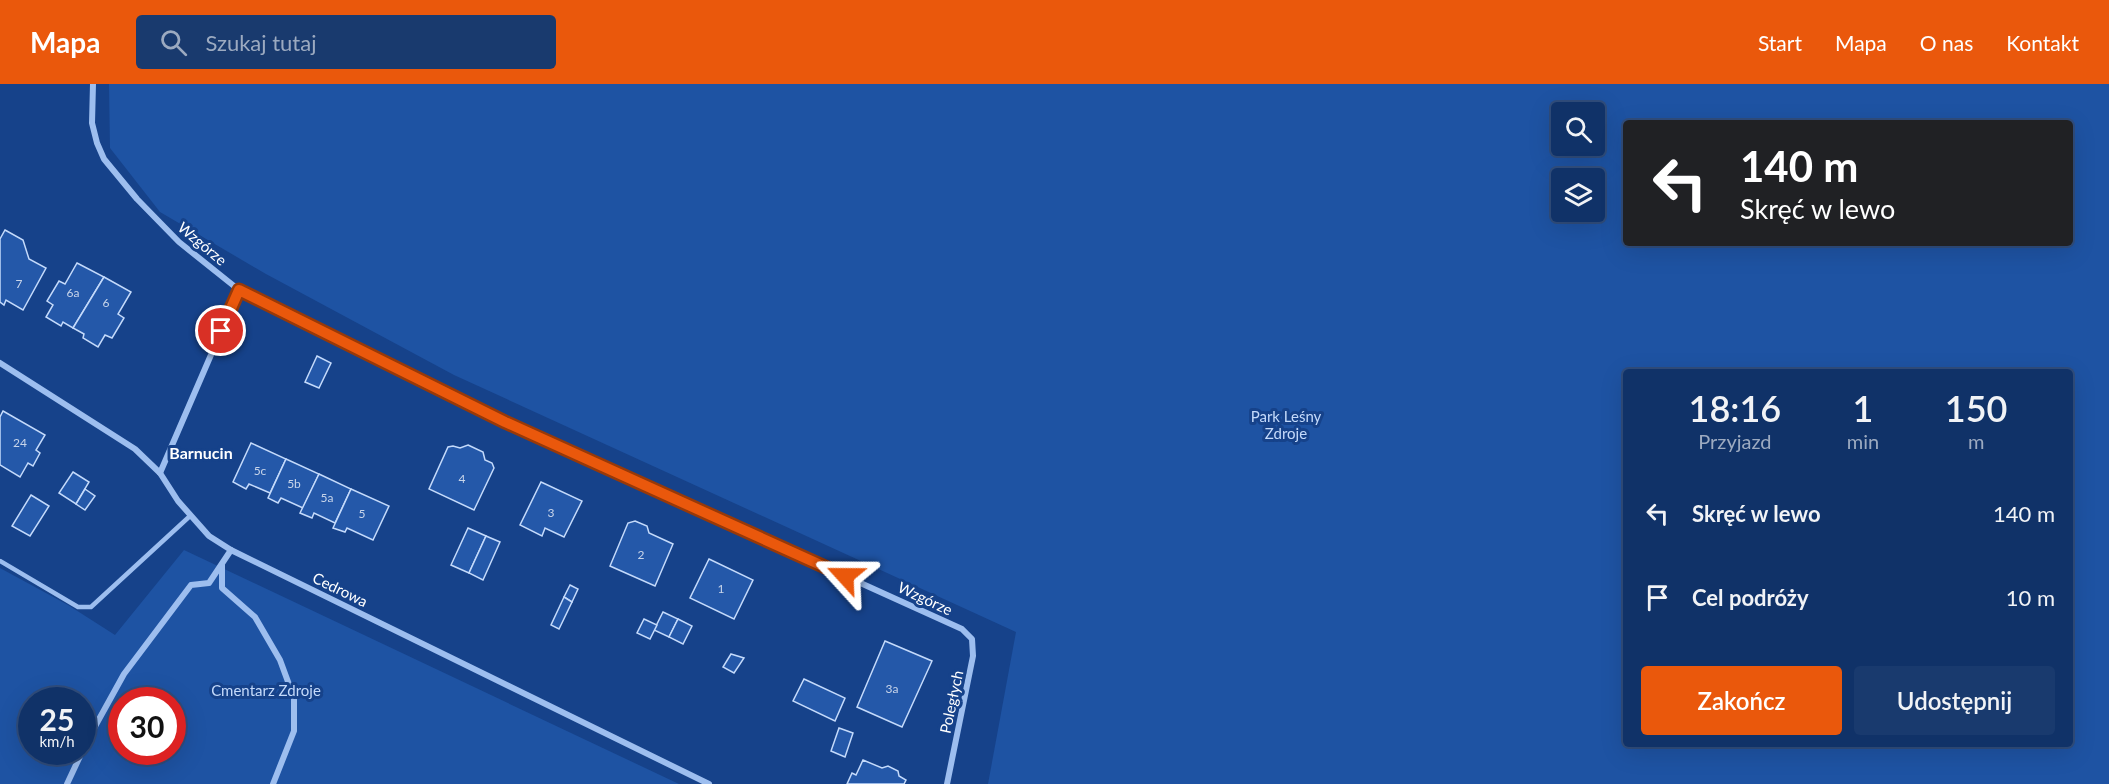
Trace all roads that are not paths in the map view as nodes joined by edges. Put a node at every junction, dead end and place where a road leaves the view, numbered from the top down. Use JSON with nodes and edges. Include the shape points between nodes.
{"nodes":[{"id":1,"x":93,"y":84,"type":"edge"},
{"id":2,"x":239,"y":290,"type":"junction"},
{"id":3,"x":0,"y":363,"type":"edge"},
{"id":4,"x":160,"y":473,"type":"junction"},
{"id":5,"x":190,"y":516,"type":"junction"},
{"id":6,"x":231,"y":550,"type":"junction"},
{"id":7,"x":0,"y":561,"type":"edge"},
{"id":8,"x":222,"y":565,"type":"junction"},
{"id":9,"x":962,"y":629,"type":"joint"},
{"id":10,"x":96,"y":725,"type":"edge"},
{"id":11,"x":76,"y":765,"type":"edge"},
{"id":12,"x":67,"y":784,"type":"edge"},
{"id":13,"x":275,"y":784,"type":"edge"},
{"id":14,"x":709,"y":784,"type":"edge"},
{"id":15,"x":947,"y":784,"type":"edge"}],
"edges":[{"from":1,"to":2,"type":"street","name":"Wzgórze","via":[[92,123],[104,159],[178,242]]},
{"from":2,"to":4,"type":"street"},
{"from":2,"to":9,"type":"street","name":"Wzgórze","via":[[505,422]]},
{"from":3,"to":4,"type":"street","name":"Cedrowa","via":[[135,448]]},
{"from":4,"to":5,"type":"street","name":"Cedrowa"},
{"from":5,"to":6,"type":"street","name":"Cedrowa","via":[[209,536]]},
{"from":5,"to":7,"type":"lane","via":[[91,607],[78,607]]},
{"from":6,"to":8,"type":"street"},
{"from":6,"to":14,"type":"street","name":"Cedrowa"},
{"from":8,"to":10,"type":"street","via":[[209,583],[191,585],[124,674]]},
{"from":8,"to":13,"type":"street","via":[[222,588],[255,617],[280,660],[294,698],[294,731]]},
{"from":9,"to":15,"type":"street","name":"Poległych","via":[[972,639],[973,656]]},
{"from":11,"to":12,"type":"street"}]}
